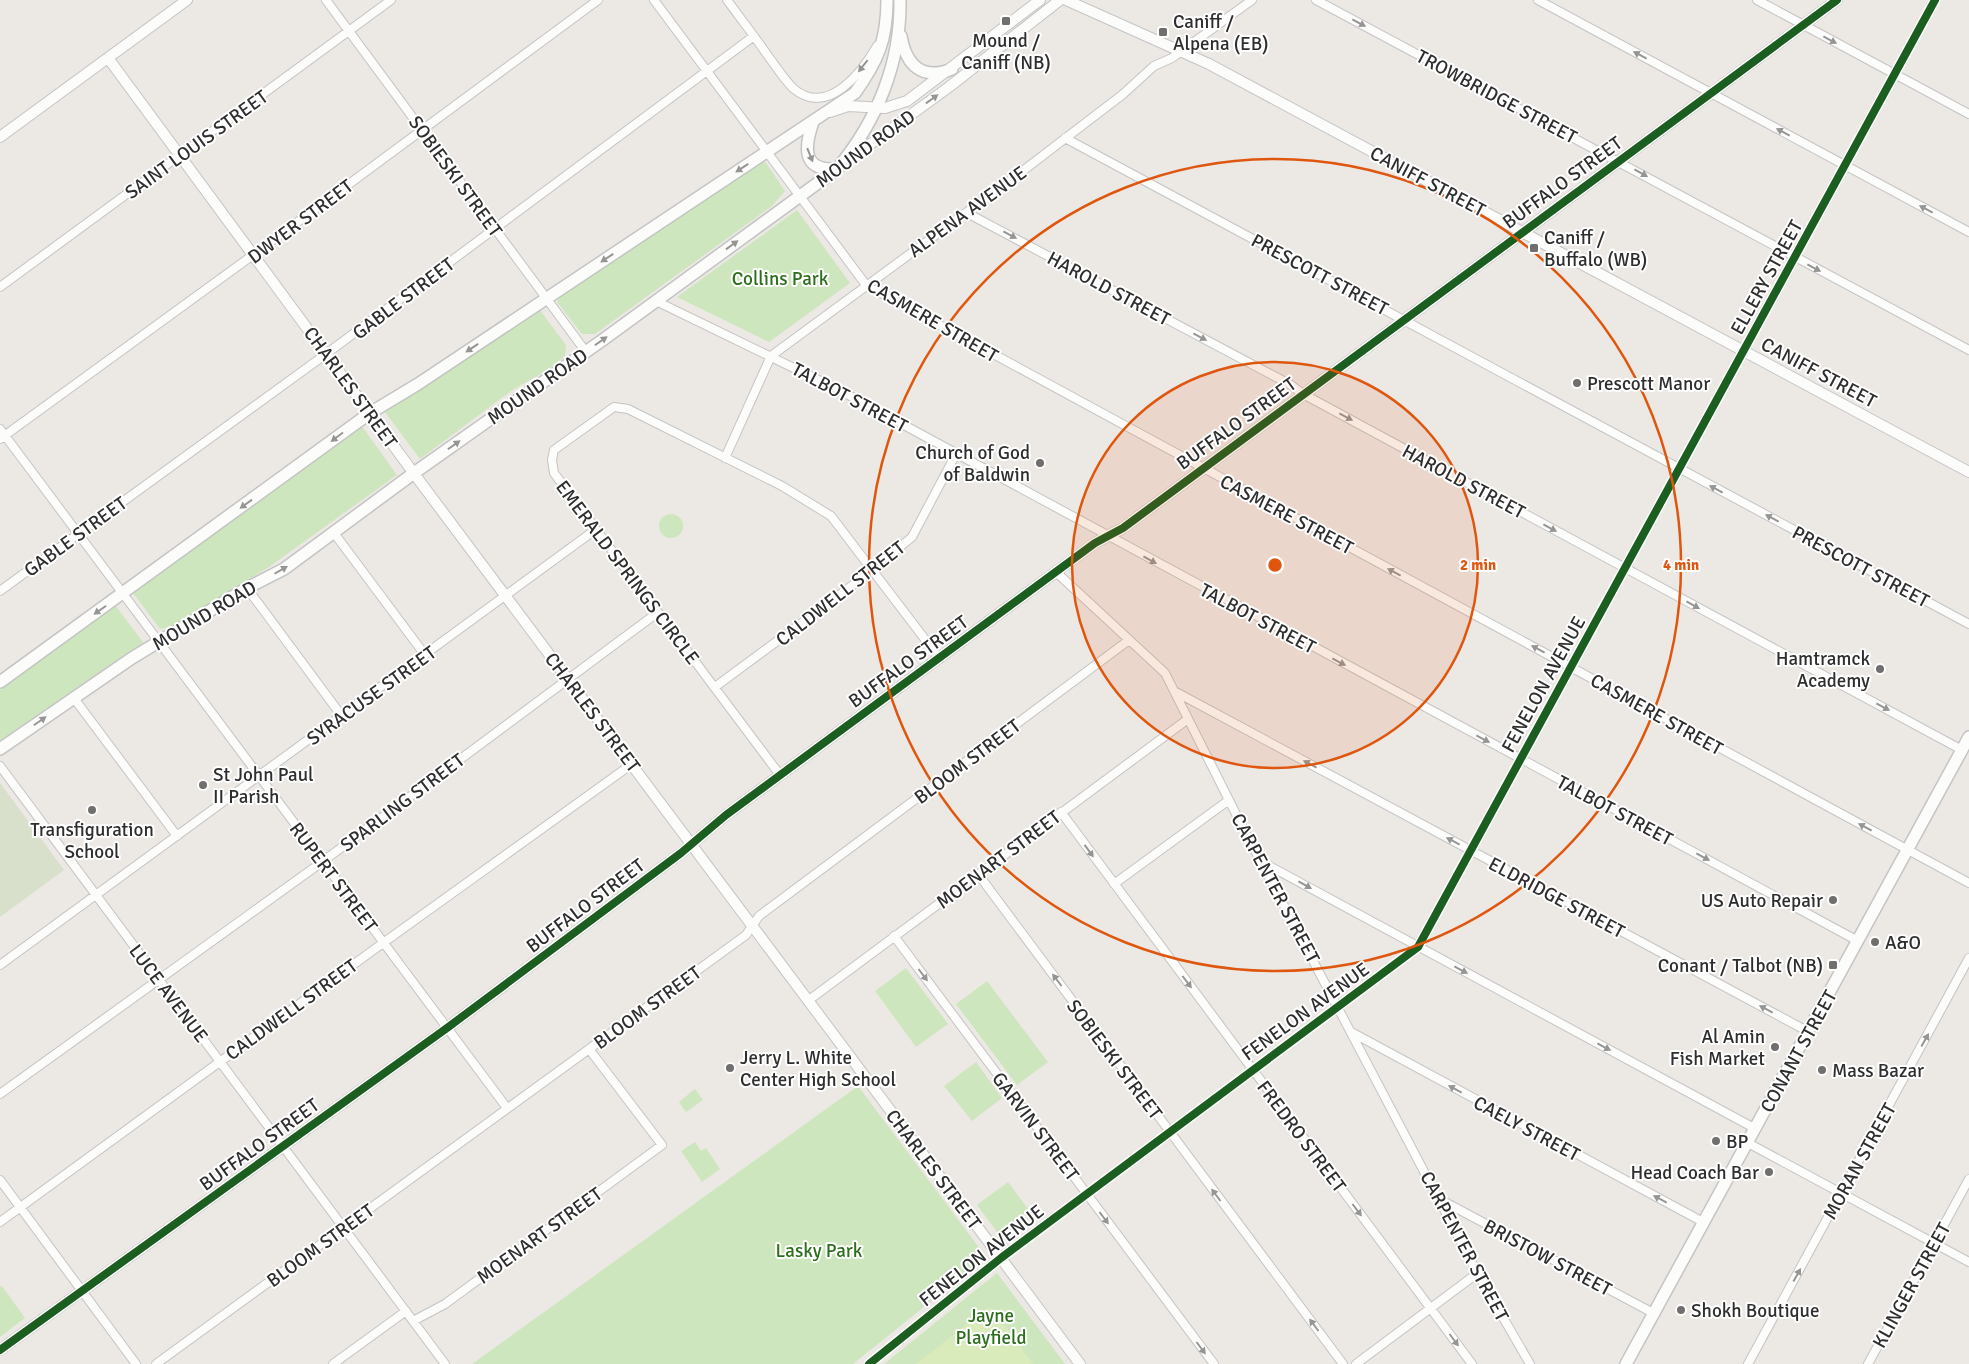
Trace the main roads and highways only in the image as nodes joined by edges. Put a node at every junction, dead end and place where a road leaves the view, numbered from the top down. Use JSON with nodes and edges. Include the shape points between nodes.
{"nodes":[{"id":1,"x":887,"y":0,"type":"edge"},
{"id":2,"x":900,"y":0,"type":"edge"},
{"id":3,"x":900,"y":24,"type":"junction"},
{"id":4,"x":952,"y":68,"type":"road end"},
{"id":5,"x":813,"y":122,"type":"junction"},
{"id":6,"x":837,"y":169,"type":"junction"},
{"id":7,"x":0,"y":682,"type":"edge"},
{"id":8,"x":1969,"y":737,"type":"edge"},
{"id":9,"x":0,"y":749,"type":"edge"},
{"id":10,"x":1626,"y":1364,"type":"edge"}],
"edges":[{"from":1,"to":5,"type":"main road","name":"MOUND ROAD","via":[[887,24],[874,66],[855,93]]},
{"from":2,"to":3,"type":"main road"},
{"from":3,"to":4,"type":"main road","via":[[905,54],[914,65],[933,73]]},
{"from":3,"to":6,"type":"main road","via":[[892,66],[876,108],[858,144]]},
{"from":5,"to":6,"type":"main road","one_way":true,"via":[[806,152],[811,161],[823,170]]},
{"from":5,"to":7,"type":"main road","name":"MOUND ROAD","one_way":true,"via":[[370,413]]},
{"from":9,"to":6,"type":"main road","name":"MOUND ROAD","one_way":true,"via":[[73,697],[158,643],[284,569]]},
{"from":8,"to":10,"type":"main road","name":"CONANT STREET"}]}
